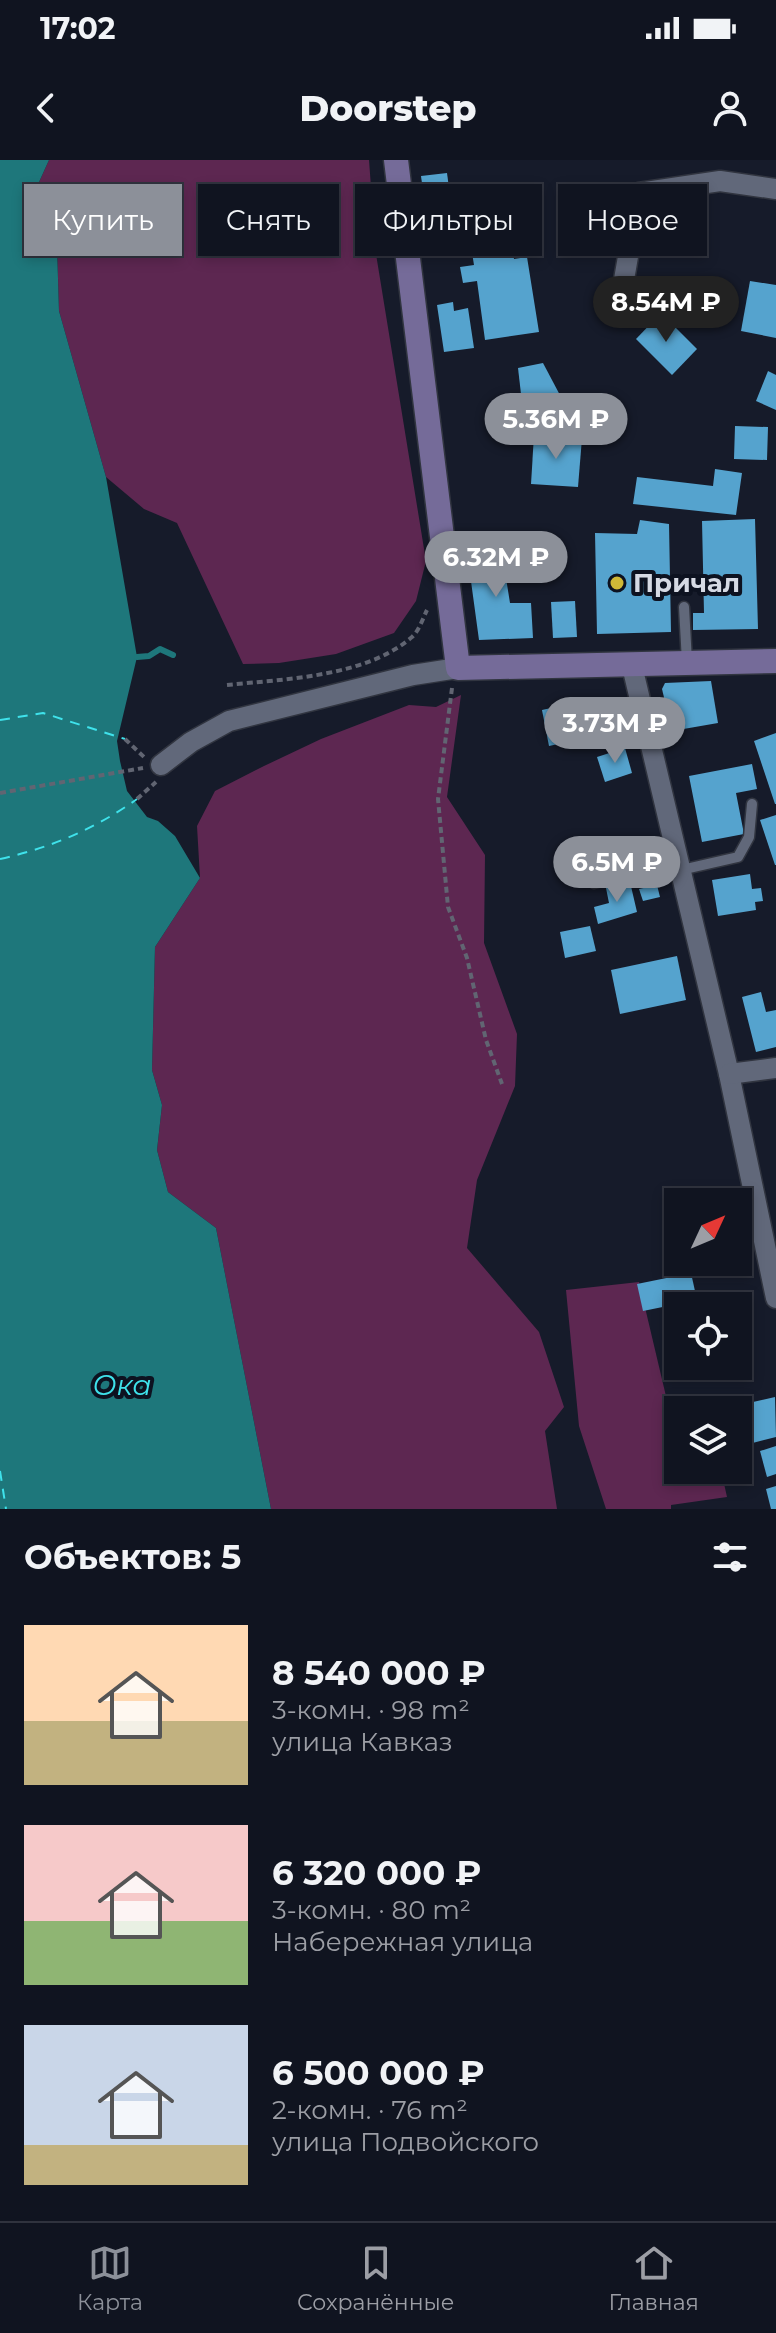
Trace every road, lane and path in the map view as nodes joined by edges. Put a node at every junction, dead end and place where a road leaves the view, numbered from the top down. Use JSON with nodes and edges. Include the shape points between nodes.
{"nodes":[{"id":1,"x":396,"y":160,"type":"edge"},
{"id":2,"x":399,"y":184,"type":"edge"},
{"id":3,"x":776,"y":189,"type":"edge"},
{"id":4,"x":408,"y":256,"type":"edge"},
{"id":5,"x":621,"y":297,"type":"dead end"},
{"id":6,"x":684,"y":607,"type":"dead end"},
{"id":7,"x":415,"y":635,"type":"dead end"},
{"id":8,"x":776,"y":661,"type":"edge"},
{"id":9,"x":687,"y":664,"type":"junction"},
{"id":10,"x":632,"y":666,"type":"junction"},
{"id":11,"x":458,"y":668,"type":"junction"},
{"id":12,"x":227,"y":685,"type":"dead end"},
{"id":13,"x":161,"y":765,"type":"joint"},
{"id":14,"x":0,"y":793,"type":"edge"},
{"id":15,"x":752,"y":804,"type":"dead end"},
{"id":16,"x":680,"y":866,"type":"junction"},
{"id":17,"x":594,"y":883,"type":"dead end"},
{"id":18,"x":776,"y":1068,"type":"edge"},
{"id":19,"x":729,"y":1074,"type":"junction"},
{"id":20,"x":502,"y":1084,"type":"dead end"},
{"id":21,"x":776,"y":1298,"type":"edge"}],
"edges":[{"from":1,"to":2,"type":"street"},
{"from":3,"to":5,"type":"street","via":[[720,181],[639,193]]},
{"from":4,"to":11,"type":"street"},
{"from":6,"to":9,"type":"lane"},
{"from":7,"to":12,"type":"path","via":[[380,657],[318,675]]},
{"from":8,"to":9,"type":"street"},
{"from":9,"to":10,"type":"street"},
{"from":10,"to":11,"type":"street"},
{"from":10,"to":16,"type":"street"},
{"from":11,"to":13,"type":"street","via":[[229,721]]},
{"from":11,"to":20,"type":"path","via":[[438,799],[448,907]]},
{"from":13,"to":14,"type":"path"},
{"from":15,"to":16,"type":"lane","via":[[749,837],[738,857]]},
{"from":16,"to":17,"type":"lane"},
{"from":16,"to":19,"type":"street"},
{"from":18,"to":19,"type":"street"},
{"from":19,"to":21,"type":"street"}]}
